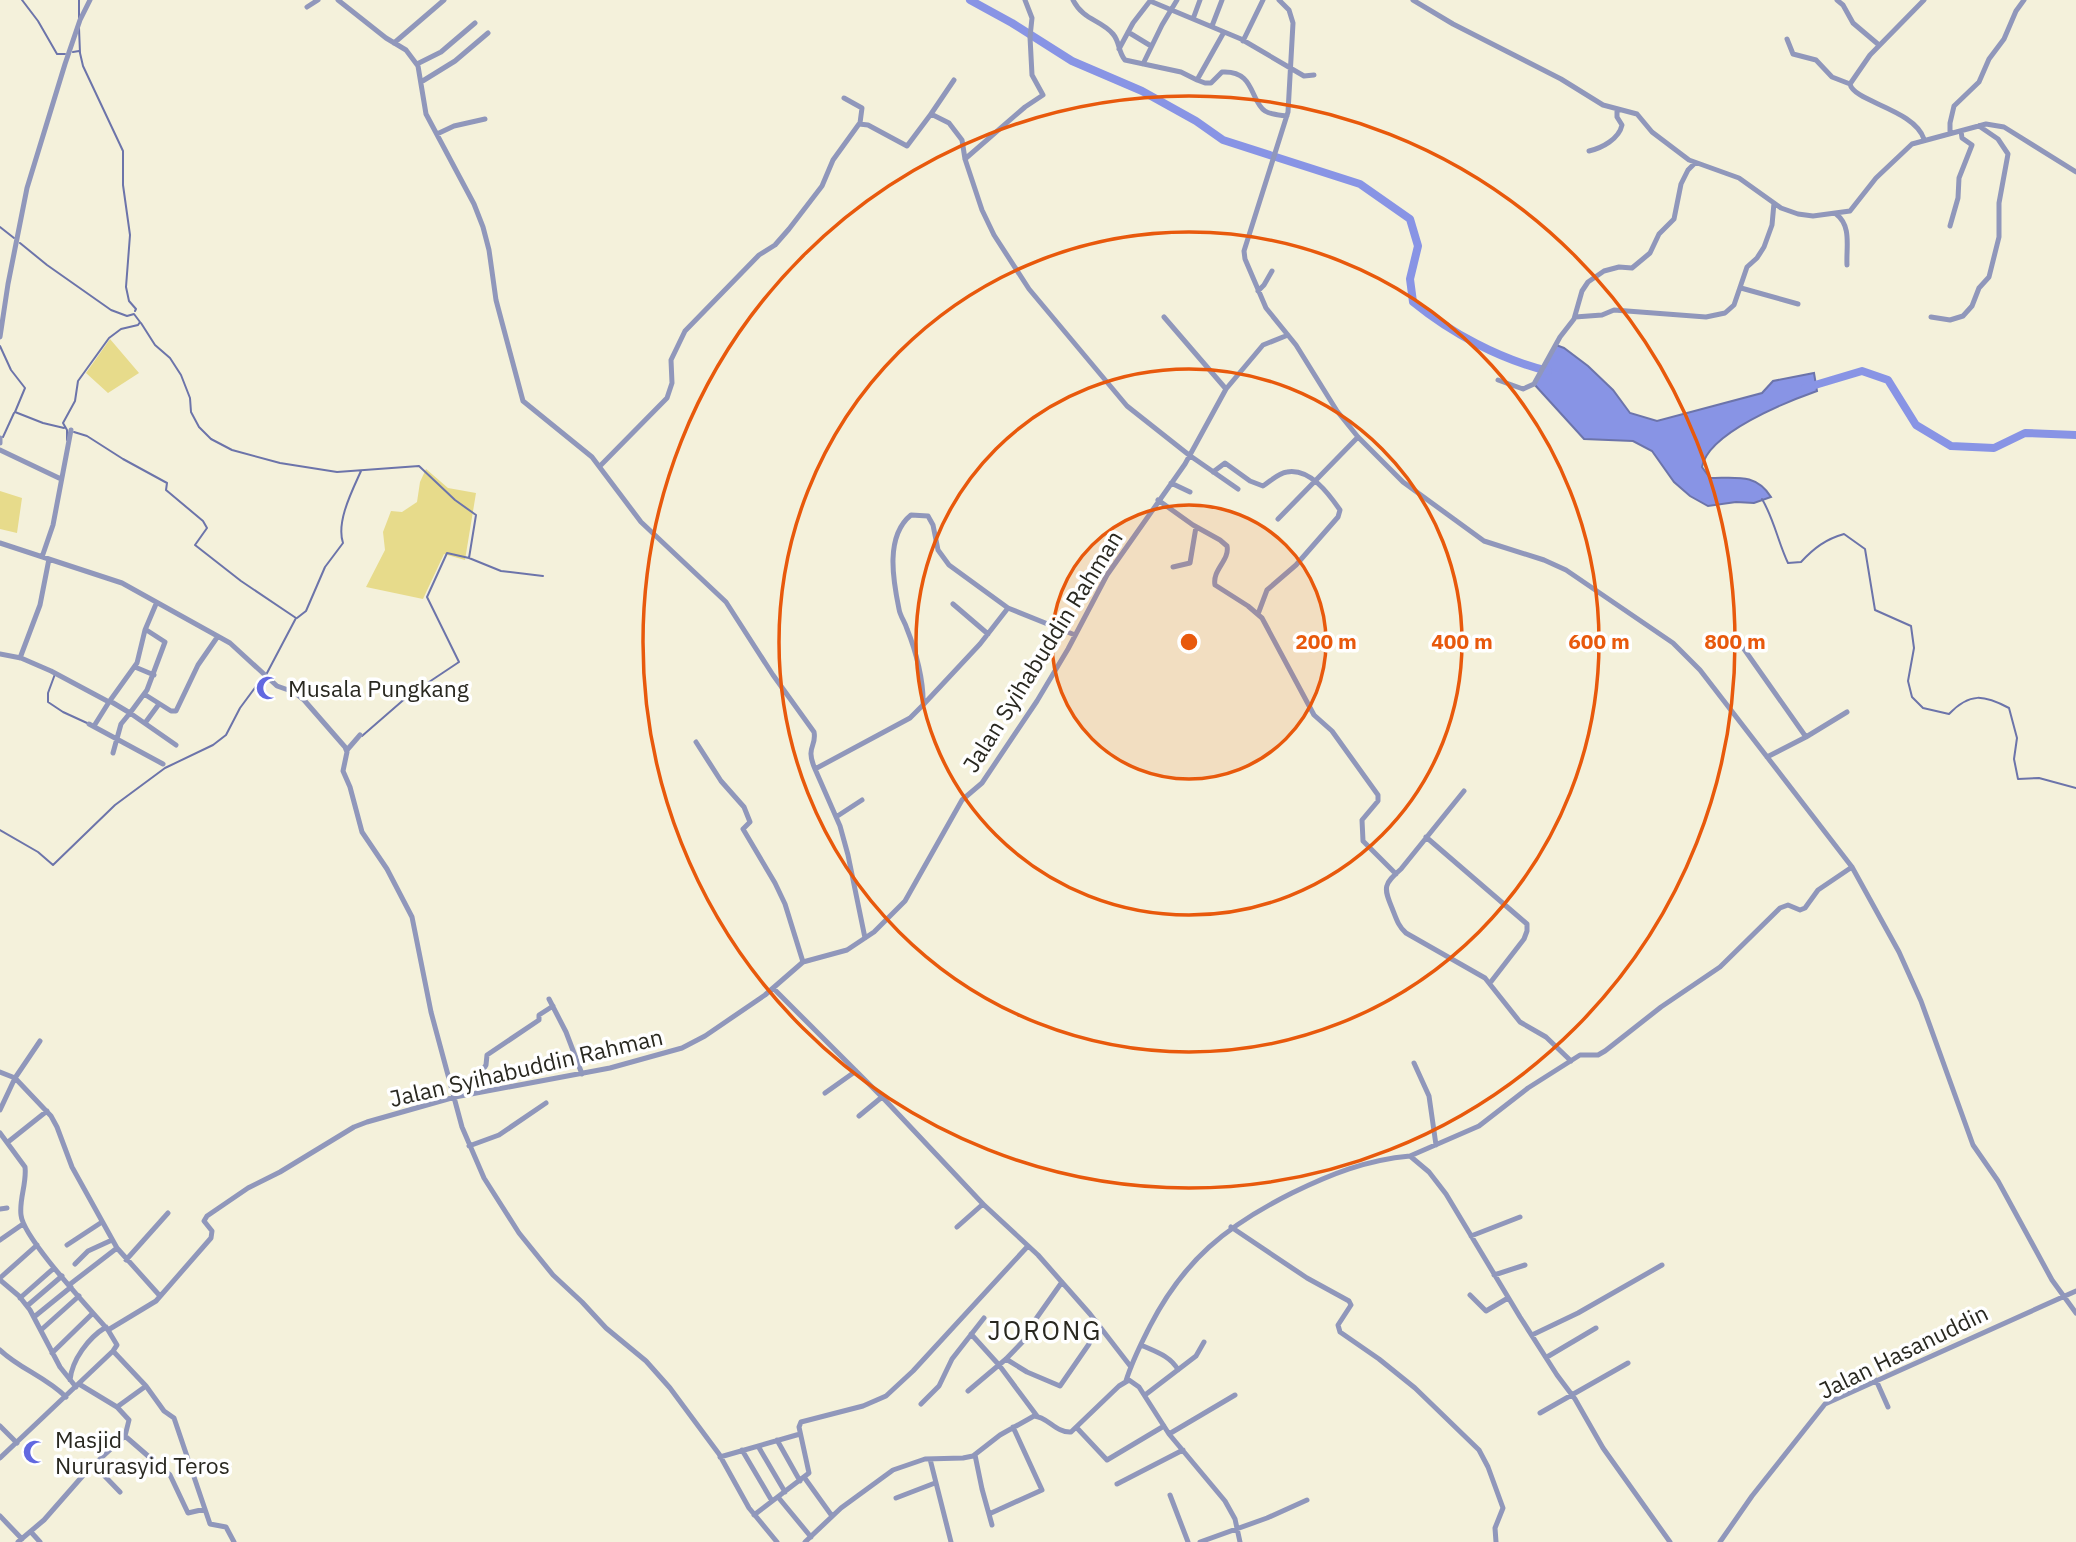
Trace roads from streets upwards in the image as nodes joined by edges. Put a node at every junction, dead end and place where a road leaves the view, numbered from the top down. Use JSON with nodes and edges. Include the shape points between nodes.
{"nodes":[{"id":1,"x":90,"y":0,"type":"edge"},
{"id":2,"x":318,"y":0,"type":"edge"},
{"id":3,"x":338,"y":0,"type":"edge"},
{"id":4,"x":444,"y":0,"type":"edge"},
{"id":5,"x":1025,"y":0,"type":"edge"},
{"id":6,"x":1073,"y":0,"type":"edge"},
{"id":7,"x":1150,"y":0,"type":"edge"},
{"id":8,"x":1177,"y":0,"type":"edge"},
{"id":9,"x":1200,"y":0,"type":"edge"},
{"id":10,"x":1222,"y":0,"type":"edge"},
{"id":11,"x":1263,"y":0,"type":"edge"},
{"id":12,"x":1279,"y":0,"type":"edge"},
{"id":13,"x":1413,"y":0,"type":"edge"},
{"id":14,"x":1837,"y":0,"type":"edge"},
{"id":15,"x":1924,"y":0,"type":"edge"},
{"id":16,"x":2024,"y":0,"type":"edge"},
{"id":17,"x":307,"y":7,"type":"dead end"},
{"id":18,"x":1172,"y":10,"type":"junction"},
{"id":19,"x":1193,"y":19,"type":"junction"},
{"id":20,"x":475,"y":23,"type":"dead end"},
{"id":21,"x":1212,"y":26,"type":"junction"},
{"id":22,"x":1128,"y":32,"type":"junction"},
{"id":23,"x":1224,"y":32,"type":"junction"},
{"id":24,"x":488,"y":33,"type":"dead end"},
{"id":25,"x":1787,"y":39,"type":"dead end"},
{"id":26,"x":1243,"y":41,"type":"junction"},
{"id":27,"x":394,"y":43,"type":"junction"},
{"id":28,"x":1879,"y":45,"type":"junction"},
{"id":29,"x":1151,"y":46,"type":"junction"},
{"id":30,"x":1119,"y":49,"type":"junction"},
{"id":31,"x":417,"y":64,"type":"junction"},
{"id":32,"x":1143,"y":64,"type":"junction"},
{"id":33,"x":1289,"y":68,"type":"junction"},
{"id":34,"x":1314,"y":75,"type":"dead end"},
{"id":35,"x":954,"y":80,"type":"dead end"},
{"id":36,"x":1197,"y":80,"type":"junction"},
{"id":37,"x":421,"y":82,"type":"junction"},
{"id":38,"x":1850,"y":84,"type":"junction"},
{"id":39,"x":844,"y":98,"type":"dead end"},
{"id":40,"x":1617,"y":110,"type":"junction"},
{"id":41,"x":930,"y":114,"type":"junction"},
{"id":42,"x":1287,"y":116,"type":"junction"},
{"id":43,"x":485,"y":119,"type":"dead end"},
{"id":44,"x":860,"y":122,"type":"junction"},
{"id":45,"x":1979,"y":126,"type":"junction"},
{"id":46,"x":1961,"y":131,"type":"junction"},
{"id":47,"x":437,"y":134,"type":"junction"},
{"id":48,"x":1950,"y":134,"type":"junction"},
{"id":49,"x":1924,"y":139,"type":"junction"},
{"id":50,"x":1589,"y":151,"type":"dead end"},
{"id":51,"x":965,"y":159,"type":"junction"},
{"id":52,"x":1695,"y":163,"type":"junction"},
{"id":53,"x":2076,"y":172,"type":"edge"},
{"id":54,"x":1774,"y":203,"type":"junction"},
{"id":55,"x":1836,"y":214,"type":"junction"},
{"id":56,"x":1950,"y":226,"type":"dead end"},
{"id":57,"x":1847,"y":265,"type":"dead end"},
{"id":58,"x":1272,"y":271,"type":"dead end"},
{"id":59,"x":1741,"y":288,"type":"junction"},
{"id":60,"x":1258,"y":291,"type":"junction"},
{"id":61,"x":1798,"y":304,"type":"dead end"},
{"id":62,"x":1164,"y":317,"type":"dead end"},
{"id":63,"x":1575,"y":317,"type":"junction"},
{"id":64,"x":1931,"y":317,"type":"dead end"},
{"id":65,"x":1288,"y":335,"type":"junction"},
{"id":66,"x":0,"y":337,"type":"edge"},
{"id":67,"x":1498,"y":380,"type":"dead end"},
{"id":68,"x":1226,"y":389,"type":"junction"},
{"id":69,"x":70,"y":431,"type":"dead end"},
{"id":70,"x":1358,"y":437,"type":"junction"},
{"id":71,"x":0,"y":450,"type":"edge"},
{"id":72,"x":1189,"y":455,"type":"junction"},
{"id":73,"x":600,"y":466,"type":"junction"},
{"id":74,"x":1213,"y":472,"type":"junction"},
{"id":75,"x":61,"y":479,"type":"junction"},
{"id":76,"x":1314,"y":481,"type":"junction"},
{"id":77,"x":1171,"y":483,"type":"junction"},
{"id":78,"x":1238,"y":489,"type":"dead end"},
{"id":79,"x":1190,"y":492,"type":"dead end"},
{"id":80,"x":1158,"y":500,"type":"junction"},
{"id":81,"x":1278,"y":519,"type":"dead end"},
{"id":82,"x":1196,"y":527,"type":"junction"},
{"id":83,"x":0,"y":543,"type":"edge"},
{"id":84,"x":43,"y":557,"type":"junction"},
{"id":85,"x":1173,"y":568,"type":"dead end"},
{"id":86,"x":156,"y":604,"type":"dead end"},
{"id":87,"x":953,"y":604,"type":"dead end"},
{"id":88,"x":1009,"y":608,"type":"junction"},
{"id":89,"x":1258,"y":614,"type":"junction"},
{"id":90,"x":148,"y":631,"type":"dead end"},
{"id":91,"x":988,"y":634,"type":"junction"},
{"id":92,"x":1075,"y":635,"type":"junction"},
{"id":93,"x":216,"y":639,"type":"dead end"},
{"id":94,"x":1744,"y":649,"type":"dead end"},
{"id":95,"x":0,"y":654,"type":"edge"},
{"id":96,"x":18,"y":657,"type":"junction"},
{"id":97,"x":135,"y":667,"type":"junction"},
{"id":98,"x":154,"y":675,"type":"junction"},
{"id":99,"x":144,"y":694,"type":"junction"},
{"id":100,"x":110,"y":701,"type":"junction"},
{"id":101,"x":159,"y":704,"type":"junction"},
{"id":102,"x":923,"y":705,"type":"junction"},
{"id":103,"x":1847,"y":712,"type":"dead end"},
{"id":104,"x":130,"y":713,"type":"junction"},
{"id":105,"x":145,"y":723,"type":"junction"},
{"id":106,"x":360,"y":735,"type":"dead end"},
{"id":107,"x":1806,"y":737,"type":"junction"},
{"id":108,"x":116,"y":740,"type":"junction"},
{"id":109,"x":696,"y":742,"type":"dead end"},
{"id":110,"x":176,"y":745,"type":"dead end"},
{"id":111,"x":347,"y":750,"type":"junction"},
{"id":112,"x":113,"y":752,"type":"dead end"},
{"id":113,"x":1767,"y":757,"type":"junction"},
{"id":114,"x":163,"y":764,"type":"dead end"},
{"id":115,"x":815,"y":769,"type":"junction"},
{"id":116,"x":1464,"y":791,"type":"dead end"},
{"id":117,"x":862,"y":800,"type":"dead end"},
{"id":118,"x":836,"y":817,"type":"junction"},
{"id":119,"x":1426,"y":837,"type":"junction"},
{"id":120,"x":1852,"y":867,"type":"junction"},
{"id":121,"x":1396,"y":874,"type":"junction"},
{"id":122,"x":864,"y":938,"type":"junction"},
{"id":123,"x":803,"y":962,"type":"junction"},
{"id":124,"x":1490,"y":983,"type":"junction"},
{"id":125,"x":773,"y":988,"type":"junction"},
{"id":126,"x":549,"y":999,"type":"dead end"},
{"id":127,"x":553,"y":1006,"type":"junction"},
{"id":128,"x":40,"y":1041,"type":"dead end"},
{"id":129,"x":1571,"y":1061,"type":"junction"},
{"id":130,"x":1414,"y":1063,"type":"dead end"},
{"id":131,"x":856,"y":1071,"type":"junction"},
{"id":132,"x":0,"y":1072,"type":"edge"},
{"id":133,"x":582,"y":1074,"type":"junction"},
{"id":134,"x":15,"y":1078,"type":"junction"},
{"id":135,"x":478,"y":1092,"type":"junction"},
{"id":136,"x":825,"y":1093,"type":"dead end"},
{"id":137,"x":455,"y":1097,"type":"junction"},
{"id":138,"x":882,"y":1097,"type":"junction"},
{"id":139,"x":546,"y":1102,"type":"dead end"},
{"id":140,"x":0,"y":1110,"type":"edge"},
{"id":141,"x":47,"y":1111,"type":"junction"},
{"id":142,"x":859,"y":1115,"type":"dead end"},
{"id":143,"x":0,"y":1132,"type":"edge"},
{"id":144,"x":8,"y":1142,"type":"junction"},
{"id":145,"x":1436,"y":1145,"type":"junction"},
{"id":146,"x":469,"y":1146,"type":"junction"},
{"id":147,"x":1409,"y":1156,"type":"junction"},
{"id":148,"x":983,"y":1204,"type":"junction"},
{"id":149,"x":167,"y":1213,"type":"dead end"},
{"id":150,"x":1520,"y":1217,"type":"dead end"},
{"id":151,"x":102,"y":1222,"type":"junction"},
{"id":152,"x":23,"y":1224,"type":"junction"},
{"id":153,"x":957,"y":1227,"type":"dead end"},
{"id":154,"x":1231,"y":1227,"type":"junction"},
{"id":155,"x":1471,"y":1236,"type":"junction"},
{"id":156,"x":0,"y":1240,"type":"edge"},
{"id":157,"x":112,"y":1240,"type":"junction"},
{"id":158,"x":37,"y":1245,"type":"junction"},
{"id":159,"x":67,"y":1245,"type":"dead end"},
{"id":160,"x":1028,"y":1246,"type":"junction"},
{"id":161,"x":117,"y":1248,"type":"junction"},
{"id":162,"x":126,"y":1260,"type":"junction"},
{"id":163,"x":75,"y":1264,"type":"dead end"},
{"id":164,"x":1525,"y":1265,"type":"dead end"},
{"id":165,"x":1662,"y":1265,"type":"dead end"},
{"id":166,"x":54,"y":1268,"type":"junction"},
{"id":167,"x":1494,"y":1275,"type":"junction"},
{"id":168,"x":62,"y":1276,"type":"junction"},
{"id":169,"x":0,"y":1279,"type":"edge"},
{"id":170,"x":1062,"y":1282,"type":"junction"},
{"id":171,"x":70,"y":1286,"type":"junction"},
{"id":172,"x":2076,"y":1291,"type":"edge"},
{"id":173,"x":1470,"y":1295,"type":"dead end"},
{"id":174,"x":79,"y":1296,"type":"junction"},
{"id":175,"x":160,"y":1296,"type":"junction"},
{"id":176,"x":20,"y":1297,"type":"junction"},
{"id":177,"x":2063,"y":1297,"type":"junction"},
{"id":178,"x":1508,"y":1298,"type":"junction"},
{"id":179,"x":27,"y":1306,"type":"junction"},
{"id":180,"x":93,"y":1312,"type":"junction"},
{"id":181,"x":2076,"y":1313,"type":"edge"},
{"id":182,"x":34,"y":1317,"type":"junction"},
{"id":183,"x":984,"y":1318,"type":"dead end"},
{"id":184,"x":1096,"y":1321,"type":"junction"},
{"id":185,"x":1596,"y":1328,"type":"dead end"},
{"id":186,"x":107,"y":1329,"type":"junction"},
{"id":187,"x":41,"y":1330,"type":"junction"},
{"id":188,"x":971,"y":1334,"type":"junction"},
{"id":189,"x":1532,"y":1335,"type":"junction"},
{"id":190,"x":1204,"y":1342,"type":"dead end"},
{"id":191,"x":1141,"y":1345,"type":"junction"},
{"id":192,"x":0,"y":1350,"type":"edge"},
{"id":193,"x":113,"y":1351,"type":"junction"},
{"id":194,"x":52,"y":1353,"type":"junction"},
{"id":195,"x":1547,"y":1357,"type":"junction"},
{"id":196,"x":1006,"y":1359,"type":"junction"},
{"id":197,"x":1629,"y":1363,"type":"dead end"},
{"id":198,"x":999,"y":1365,"type":"junction"},
{"id":199,"x":1131,"y":1367,"type":"junction"},
{"id":200,"x":1178,"y":1370,"type":"junction"},
{"id":201,"x":70,"y":1380,"type":"junction"},
{"id":202,"x":1876,"y":1380,"type":"junction"},
{"id":203,"x":1126,"y":1381,"type":"junction"},
{"id":204,"x":77,"y":1386,"type":"junction"},
{"id":205,"x":146,"y":1386,"type":"junction"},
{"id":206,"x":968,"y":1391,"type":"dead end"},
{"id":207,"x":1572,"y":1394,"type":"junction"},
{"id":208,"x":1145,"y":1395,"type":"junction"},
{"id":209,"x":1235,"y":1395,"type":"dead end"},
{"id":210,"x":66,"y":1397,"type":"junction"},
{"id":211,"x":921,"y":1404,"type":"dead end"},
{"id":212,"x":117,"y":1407,"type":"junction"},
{"id":213,"x":1888,"y":1407,"type":"dead end"},
{"id":214,"x":1540,"y":1413,"type":"dead end"},
{"id":215,"x":1037,"y":1416,"type":"junction"},
{"id":216,"x":0,"y":1426,"type":"edge"},
{"id":217,"x":1164,"y":1426,"type":"junction"},
{"id":218,"x":1013,"y":1427,"type":"junction"},
{"id":219,"x":1077,"y":1428,"type":"junction"},
{"id":220,"x":800,"y":1434,"type":"junction"},
{"id":221,"x":1170,"y":1434,"type":"junction"},
{"id":222,"x":125,"y":1436,"type":"junction"},
{"id":223,"x":777,"y":1440,"type":"junction"},
{"id":224,"x":17,"y":1443,"type":"junction"},
{"id":225,"x":758,"y":1446,"type":"junction"},
{"id":226,"x":742,"y":1450,"type":"junction"},
{"id":227,"x":1183,"y":1450,"type":"junction"},
{"id":228,"x":975,"y":1455,"type":"junction"},
{"id":229,"x":720,"y":1457,"type":"junction"},
{"id":230,"x":0,"y":1458,"type":"edge"},
{"id":231,"x":930,"y":1459,"type":"junction"},
{"id":232,"x":94,"y":1465,"type":"junction"},
{"id":233,"x":802,"y":1479,"type":"junction"},
{"id":234,"x":935,"y":1483,"type":"junction"},
{"id":235,"x":1117,"y":1485,"type":"dead end"},
{"id":236,"x":120,"y":1492,"type":"dead end"},
{"id":237,"x":785,"y":1492,"type":"junction"},
{"id":238,"x":1170,"y":1495,"type":"dead end"},
{"id":239,"x":778,"y":1497,"type":"junction"},
{"id":240,"x":896,"y":1498,"type":"dead end"},
{"id":241,"x":1307,"y":1500,"type":"dead end"},
{"id":242,"x":772,"y":1501,"type":"junction"},
{"id":243,"x":205,"y":1509,"type":"junction"},
{"id":244,"x":989,"y":1514,"type":"junction"},
{"id":245,"x":754,"y":1515,"type":"junction"},
{"id":246,"x":0,"y":1516,"type":"edge"},
{"id":247,"x":832,"y":1516,"type":"junction"},
{"id":248,"x":992,"y":1525,"type":"dead end"},
{"id":249,"x":1238,"y":1529,"type":"junction"},
{"id":250,"x":31,"y":1532,"type":"junction"},
{"id":251,"x":808,"y":1540,"type":"edge"},
{"id":252,"x":20,"y":1541,"type":"edge"},
{"id":253,"x":40,"y":1542,"type":"edge"},
{"id":254,"x":234,"y":1542,"type":"edge"},
{"id":255,"x":777,"y":1542,"type":"edge"},
{"id":256,"x":951,"y":1542,"type":"edge"},
{"id":257,"x":1188,"y":1542,"type":"edge"},
{"id":258,"x":1200,"y":1542,"type":"edge"},
{"id":259,"x":1241,"y":1542,"type":"edge"},
{"id":260,"x":1496,"y":1542,"type":"edge"},
{"id":261,"x":1670,"y":1542,"type":"edge"},
{"id":262,"x":1720,"y":1542,"type":"edge"}],
"edges":[{"from":1,"to":66,"type":"street","via":[[27,188]]},
{"from":2,"to":17,"type":"street"},
{"from":3,"to":27,"type":"street"},
{"from":4,"to":27,"type":"street"},
{"from":5,"to":51,"type":"street","via":[[1032,22],[1032,75],[1043,95]]},
{"from":6,"to":30,"type":"street","via":[[1081,12],[1115,35]]},
{"from":7,"to":18,"type":"street"},
{"from":7,"to":22,"type":"street"},
{"from":8,"to":18,"type":"street"},
{"from":9,"to":19,"type":"street"},
{"from":10,"to":21,"type":"street"},
{"from":11,"to":26,"type":"street"},
{"from":12,"to":33,"type":"street","via":[[1292,18]]},
{"from":13,"to":40,"type":"street"},
{"from":14,"to":28,"type":"street","via":[[1853,23]]},
{"from":15,"to":28,"type":"street"},
{"from":16,"to":48,"type":"street","via":[[1979,82],[1954,106]]},
{"from":18,"to":19,"type":"street"},
{"from":18,"to":29,"type":"street"},
{"from":19,"to":21,"type":"street"},
{"from":20,"to":31,"type":"street","via":[[441,52]]},
{"from":21,"to":23,"type":"street"},
{"from":22,"to":29,"type":"street"},
{"from":22,"to":30,"type":"street"},
{"from":23,"to":26,"type":"street"},
{"from":23,"to":36,"type":"street"},
{"from":24,"to":37,"type":"street"},
{"from":25,"to":38,"type":"street","via":[[1793,54],[1816,60],[1832,77]]},
{"from":26,"to":33,"type":"street"},
{"from":27,"to":31,"type":"street"},
{"from":28,"to":38,"type":"street"},
{"from":29,"to":32,"type":"street"},
{"from":30,"to":32,"type":"street","via":[[1125,60]]},
{"from":31,"to":37,"type":"street"},
{"from":32,"to":36,"type":"street"},
{"from":33,"to":34,"type":"street","via":[[1307,77]]},
{"from":33,"to":42,"type":"street"},
{"from":35,"to":41,"type":"street"},
{"from":36,"to":42,"type":"street","via":[[1211,83],[1222,72],[1234,73],[1251,86],[1261,108]]},
{"from":37,"to":47,"type":"street","via":[[423,106]]},
{"from":38,"to":49,"type":"street","via":[[1855,93],[1916,125]]},
{"from":39,"to":44,"type":"street","via":[[862,108]]},
{"from":40,"to":50,"type":"street","via":[[1622,125],[1619,134]]},
{"from":40,"to":52,"type":"street","via":[[1637,114],[1658,137]]},
{"from":41,"to":44,"type":"street","via":[[907,146]]},
{"from":41,"to":51,"type":"street","via":[[956,131]]},
{"from":42,"to":60,"type":"street","via":[[1244,251]]},
{"from":43,"to":47,"type":"street"},
{"from":44,"to":73,"type":"street","via":[[831,164],[822,187],[789,229],[685,331],[671,360],[667,398]]},
{"from":45,"to":46,"type":"street"},
{"from":45,"to":53,"type":"street","via":[[2004,127]]},
{"from":45,"to":64,"type":"street","via":[[1998,139],[2008,154],[1989,277],[1969,311],[1957,319]]},
{"from":46,"to":48,"type":"street"},
{"from":46,"to":56,"type":"street","via":[[1962,138],[1972,145],[1959,178]]},
{"from":47,"to":73,"type":"street","via":[[483,227],[496,300],[523,401]]},
{"from":48,"to":49,"type":"street"},
{"from":49,"to":55,"type":"street","via":[[1903,151],[1876,178],[1854,209]]},
{"from":51,"to":72,"type":"street","via":[[989,225],[1023,281],[1122,401]]},
{"from":52,"to":54,"type":"street","via":[[1740,178]]},
{"from":52,"to":63,"type":"street","via":[[1681,184],[1674,219],[1659,234],[1650,253],[1632,268],[1604,271],[1588,282]]},
{"from":54,"to":55,"type":"street","via":[[1804,215]]},
{"from":54,"to":59,"type":"street","via":[[1769,235],[1761,253],[1747,267]]},
{"from":55,"to":57,"type":"street","via":[[1847,229]]},
{"from":58,"to":60,"type":"street"},
{"from":59,"to":61,"type":"street"},
{"from":59,"to":63,"type":"street","via":[[1730,309],[1712,317],[1614,310]]},
{"from":60,"to":65,"type":"street","via":[[1272,318]]},
{"from":62,"to":68,"type":"street"},
{"from":63,"to":67,"type":"street","via":[[1534,384],[1523,389]]},
{"from":65,"to":68,"type":"street","name":"Jalan Syihabuddin Rahman","via":[[1263,345]]},
{"from":65,"to":70,"type":"street"},
{"from":68,"to":72,"type":"street","name":"Jalan Syihabuddin Rahman"},
{"from":69,"to":75,"type":"street"},
{"from":70,"to":76,"type":"street"},
{"from":70,"to":113,"type":"street","via":[[1413,490],[1477,537],[1559,566],[1680,649]]},
{"from":71,"to":75,"type":"street"},
{"from":72,"to":74,"type":"street"},
{"from":72,"to":77,"type":"street","name":"Jalan Syihabuddin Rahman"},
{"from":73,"to":115,"type":"street","via":[[641,522],[731,608],[814,732],[810,750]]},
{"from":74,"to":76,"type":"street","via":[[1225,463],[1261,485],[1291,471]]},
{"from":74,"to":78,"type":"street"},
{"from":75,"to":84,"type":"street"},
{"from":76,"to":81,"type":"street"},
{"from":76,"to":89,"type":"street","via":[[1339,513],[1296,565],[1267,590]]},
{"from":77,"to":79,"type":"street"},
{"from":77,"to":80,"type":"street","name":"Jalan Syihabuddin Rahman"},
{"from":80,"to":82,"type":"street"},
{"from":80,"to":92,"type":"street","name":"Jalan Syihabuddin Rahman","via":[[1107,575]]},
{"from":82,"to":85,"type":"street","via":[[1190,564]]},
{"from":82,"to":89,"type":"street","via":[[1228,549],[1215,585]]},
{"from":83,"to":84,"type":"street"},
{"from":84,"to":96,"type":"street","via":[[40,604]]},
{"from":84,"to":111,"type":"street","via":[[122,583],[230,643],[277,686],[304,700]]},
{"from":86,"to":97,"type":"street"},
{"from":87,"to":91,"type":"street"},
{"from":88,"to":91,"type":"street"},
{"from":88,"to":92,"type":"street"},
{"from":88,"to":102,"type":"street","via":[[945,561],[928,516],[907,518],[897,536],[893,559],[898,607],[920,669]]},
{"from":89,"to":121,"type":"street","via":[[1314,715],[1332,731],[1378,795],[1362,820],[1363,839]]},
{"from":90,"to":98,"type":"street","via":[[165,642]]},
{"from":91,"to":102,"type":"street"},
{"from":92,"to":122,"type":"street","name":"Jalan Syihabuddin Rahman","via":[[982,783],[962,800],[905,901]]},
{"from":93,"to":101,"type":"street","via":[[177,710]]},
{"from":94,"to":107,"type":"street"},
{"from":95,"to":96,"type":"street"},
{"from":96,"to":100,"type":"street"},
{"from":97,"to":98,"type":"street"},
{"from":97,"to":100,"type":"street"},
{"from":98,"to":99,"type":"street"},
{"from":99,"to":101,"type":"street"},
{"from":99,"to":104,"type":"street"},
{"from":100,"to":104,"type":"street"},
{"from":100,"to":108,"type":"street","via":[[92,725]]},
{"from":101,"to":105,"type":"street"},
{"from":102,"to":115,"type":"street","via":[[910,718]]},
{"from":103,"to":107,"type":"street"},
{"from":104,"to":105,"type":"street"},
{"from":104,"to":108,"type":"street"},
{"from":105,"to":110,"type":"street"},
{"from":106,"to":111,"type":"street"},
{"from":107,"to":113,"type":"street"},
{"from":108,"to":112,"type":"street"},
{"from":108,"to":114,"type":"street"},
{"from":109,"to":123,"type":"street","via":[[747,813],[750,822],[743,829],[785,904]]},
{"from":111,"to":137,"type":"street","via":[[343,771],[362,832],[412,917],[431,1012]]},
{"from":113,"to":120,"type":"street"},
{"from":115,"to":118,"type":"street"},
{"from":116,"to":119,"type":"street"},
{"from":117,"to":118,"type":"street"},
{"from":118,"to":122,"type":"street"},
{"from":119,"to":121,"type":"street"},
{"from":119,"to":124,"type":"street","via":[[1527,924],[1524,939]]},
{"from":120,"to":129,"type":"street","via":[[1818,890],[1805,908],[1780,908],[1720,967],[1605,1051]]},
{"from":120,"to":177,"type":"street","via":[[1921,1001],[1973,1145]]},
{"from":121,"to":124,"type":"street","via":[[1387,882],[1385,893],[1402,930]]},
{"from":122,"to":123,"type":"street","name":"Jalan Syihabuddin Rahman","via":[[847,950]]},
{"from":123,"to":125,"type":"street","name":"Jalan Syihabuddin Rahman"},
{"from":124,"to":129,"type":"street","via":[[1522,1024],[1546,1037]]},
{"from":125,"to":131,"type":"street"},
{"from":125,"to":133,"type":"street","name":"Jalan Syihabuddin Rahman","via":[[690,1045]]},
{"from":126,"to":127,"type":"street"},
{"from":127,"to":133,"type":"street"},
{"from":127,"to":135,"type":"street","via":[[487,1055],[478,1077]]},
{"from":128,"to":134,"type":"street"},
{"from":129,"to":145,"type":"street","via":[[1479,1126]]},
{"from":130,"to":145,"type":"street","via":[[1429,1096]]},
{"from":131,"to":136,"type":"street"},
{"from":131,"to":138,"type":"street"},
{"from":132,"to":134,"type":"street"},
{"from":133,"to":135,"type":"street","name":"Jalan Syihabuddin Rahman"},
{"from":134,"to":140,"type":"street"},
{"from":134,"to":141,"type":"street"},
{"from":135,"to":137,"type":"street","name":"Jalan Syihabuddin Rahman"},
{"from":137,"to":146,"type":"street"},
{"from":137,"to":175,"type":"street","name":"Jalan Syihabuddin Rahman","via":[[354,1127],[229,1199],[205,1219],[212,1236]]},
{"from":138,"to":142,"type":"street"},
{"from":138,"to":148,"type":"street"},
{"from":139,"to":146,"type":"street","via":[[499,1135]]},
{"from":141,"to":144,"type":"street"},
{"from":141,"to":151,"type":"street"},
{"from":143,"to":144,"type":"street"},
{"from":144,"to":152,"type":"street","via":[[25,1167]]},
{"from":145,"to":147,"type":"street"},
{"from":146,"to":229,"type":"street","via":[[502,1209],[532,1250],[606,1328],[646,1361]]},
{"from":147,"to":154,"type":"street","via":[[1342,1170]]},
{"from":147,"to":155,"type":"street","via":[[1439,1184]]},
{"from":148,"to":153,"type":"street"},
{"from":148,"to":160,"type":"street"},
{"from":149,"to":162,"type":"street"},
{"from":150,"to":155,"type":"street"},
{"from":151,"to":157,"type":"street"},
{"from":151,"to":159,"type":"street"},
{"from":152,"to":156,"type":"street"},
{"from":152,"to":158,"type":"street"},
{"from":154,"to":191,"type":"street","via":[[1170,1290]]},
{"from":154,"to":260,"type":"street","via":[[1349,1301],[1338,1325],[1340,1332],[1415,1388],[1479,1450],[1503,1508],[1494,1528]]},
{"from":155,"to":167,"type":"street"},
{"from":157,"to":161,"type":"street"},
{"from":157,"to":163,"type":"street"},
{"from":158,"to":166,"type":"street"},
{"from":158,"to":169,"type":"street"},
{"from":160,"to":170,"type":"street"},
{"from":160,"to":220,"type":"street","via":[[894,1390],[863,1406],[801,1422]]},
{"from":161,"to":162,"type":"street"},
{"from":161,"to":171,"type":"street"},
{"from":162,"to":175,"type":"street"},
{"from":164,"to":167,"type":"street"},
{"from":165,"to":189,"type":"street"},
{"from":166,"to":168,"type":"street"},
{"from":166,"to":176,"type":"street"},
{"from":167,"to":178,"type":"street"},
{"from":168,"to":171,"type":"street"},
{"from":168,"to":179,"type":"street"},
{"from":169,"to":176,"type":"street"},
{"from":170,"to":184,"type":"street"},
{"from":170,"to":196,"type":"street","via":[[1033,1322],[1034,1330]]},
{"from":171,"to":174,"type":"street"},
{"from":171,"to":182,"type":"street"},
{"from":172,"to":177,"type":"street","name":"Jalan Hasanuddin"},
{"from":173,"to":178,"type":"street","via":[[1486,1311]]},
{"from":174,"to":180,"type":"street"},
{"from":174,"to":187,"type":"street"},
{"from":175,"to":186,"type":"street","name":"Jalan Syihabuddin Rahman","via":[[137,1315]]},
{"from":176,"to":179,"type":"street"},
{"from":177,"to":181,"type":"street"},
{"from":177,"to":202,"type":"street","name":"Jalan Hasanuddin"},
{"from":178,"to":189,"type":"street"},
{"from":179,"to":182,"type":"street"},
{"from":180,"to":186,"type":"street"},
{"from":180,"to":194,"type":"street"},
{"from":182,"to":187,"type":"street"},
{"from":183,"to":188,"type":"street"},
{"from":184,"to":196,"type":"street","via":[[1090,1344],[1060,1386]]},
{"from":184,"to":199,"type":"street"},
{"from":185,"to":195,"type":"street"},
{"from":186,"to":193,"type":"street","via":[[117,1345]]},
{"from":186,"to":201,"type":"street","name":"Jalan Syihabuddin Rahman","via":[[95,1334],[85,1347]]},
{"from":187,"to":194,"type":"street"},
{"from":188,"to":198,"type":"street"},
{"from":188,"to":211,"type":"street","via":[[951,1359],[939,1386]]},
{"from":189,"to":195,"type":"street"},
{"from":190,"to":200,"type":"street","via":[[1196,1356]]},
{"from":191,"to":199,"type":"street"},
{"from":191,"to":200,"type":"street","via":[[1165,1356]]},
{"from":192,"to":210,"type":"street"},
{"from":193,"to":204,"type":"street"},
{"from":193,"to":205,"type":"street"},
{"from":194,"to":201,"type":"street"},
{"from":195,"to":207,"type":"street"},
{"from":196,"to":198,"type":"street"},
{"from":197,"to":207,"type":"street"},
{"from":198,"to":206,"type":"street"},
{"from":198,"to":215,"type":"street"},
{"from":199,"to":203,"type":"street"},
{"from":200,"to":208,"type":"street"},
{"from":201,"to":204,"type":"street"},
{"from":202,"to":213,"type":"street"},
{"from":202,"to":262,"type":"street","name":"Jalan Hasanuddin","via":[[1819,1409]]},
{"from":203,"to":208,"type":"street","via":[[1137,1384]]},
{"from":203,"to":219,"type":"street"},
{"from":204,"to":210,"type":"street"},
{"from":204,"to":212,"type":"street"},
{"from":205,"to":212,"type":"street"},
{"from":205,"to":243,"type":"street","via":[[176,1423]]},
{"from":207,"to":214,"type":"street"},
{"from":207,"to":261,"type":"street","via":[[1609,1457]]},
{"from":208,"to":217,"type":"street"},
{"from":209,"to":221,"type":"street"},
{"from":210,"to":224,"type":"street"},
{"from":212,"to":222,"type":"street","via":[[130,1420]]},
{"from":215,"to":218,"type":"street"},
{"from":215,"to":219,"type":"street","via":[[1065,1433]]},
{"from":216,"to":224,"type":"street"},
{"from":217,"to":219,"type":"street","via":[[1107,1460]]},
{"from":217,"to":221,"type":"street"},
{"from":218,"to":228,"type":"street"},
{"from":218,"to":244,"type":"street","via":[[1042,1490]]},
{"from":220,"to":223,"type":"street"},
{"from":220,"to":233,"type":"street","via":[[809,1472]]},
{"from":221,"to":227,"type":"street"},
{"from":222,"to":232,"type":"street"},
{"from":222,"to":243,"type":"street","via":[[170,1475],[188,1513]]},
{"from":223,"to":225,"type":"street"},
{"from":223,"to":233,"type":"street"},
{"from":224,"to":230,"type":"street"},
{"from":225,"to":226,"type":"street"},
{"from":225,"to":237,"type":"street"},
{"from":226,"to":229,"type":"street"},
{"from":226,"to":242,"type":"street"},
{"from":227,"to":235,"type":"street"},
{"from":227,"to":249,"type":"street","via":[[1225,1501]]},
{"from":228,"to":231,"type":"street"},
{"from":228,"to":244,"type":"street"},
{"from":229,"to":245,"type":"street"},
{"from":231,"to":234,"type":"street"},
{"from":231,"to":247,"type":"street","via":[[893,1470]]},
{"from":232,"to":236,"type":"street"},
{"from":232,"to":250,"type":"street"},
{"from":233,"to":237,"type":"street"},
{"from":233,"to":247,"type":"street"},
{"from":234,"to":240,"type":"street"},
{"from":234,"to":256,"type":"street"},
{"from":237,"to":239,"type":"street"},
{"from":238,"to":257,"type":"street"},
{"from":239,"to":242,"type":"street"},
{"from":239,"to":251,"type":"street"},
{"from":241,"to":249,"type":"street"},
{"from":242,"to":245,"type":"street"},
{"from":243,"to":254,"type":"street","via":[[211,1525],[226,1527]]},
{"from":244,"to":248,"type":"street"},
{"from":245,"to":255,"type":"street"},
{"from":246,"to":252,"type":"street"},
{"from":247,"to":251,"type":"street"},
{"from":249,"to":258,"type":"street"},
{"from":249,"to":259,"type":"street"},
{"from":250,"to":252,"type":"street"},
{"from":250,"to":253,"type":"street"}]}
